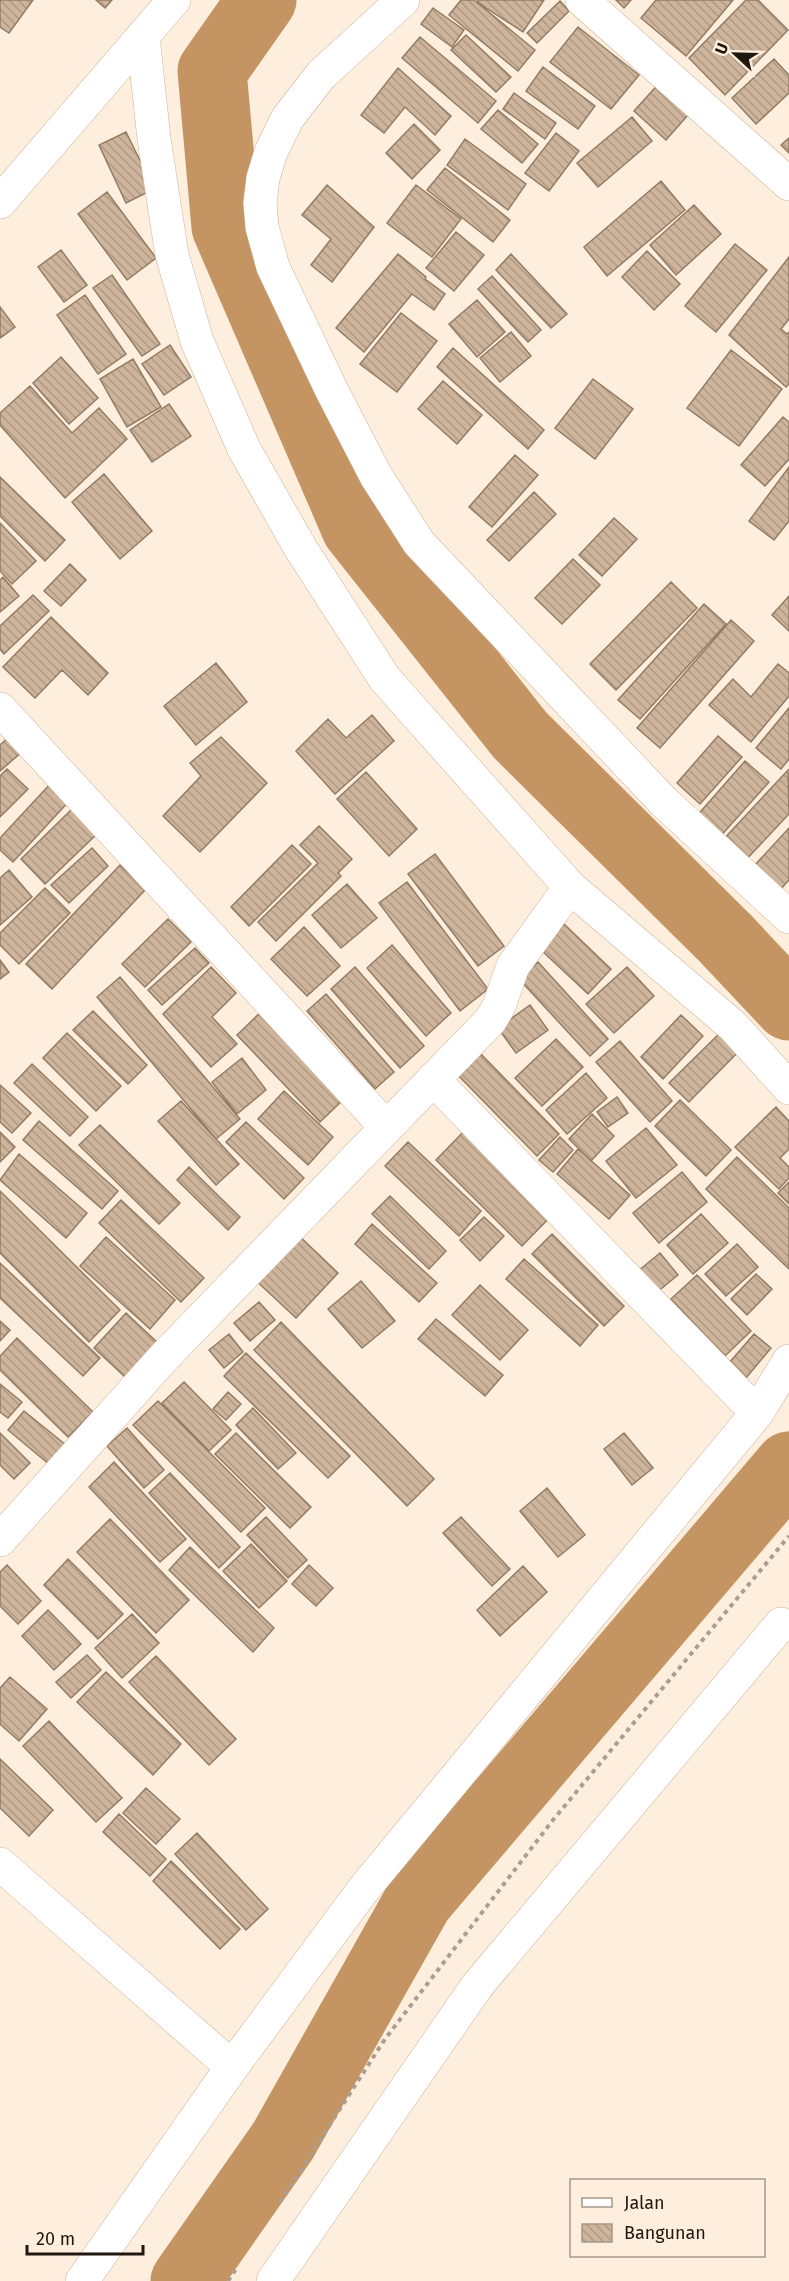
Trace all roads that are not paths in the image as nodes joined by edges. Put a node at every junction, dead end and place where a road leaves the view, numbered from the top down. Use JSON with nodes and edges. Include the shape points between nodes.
{"nodes":[{"id":1,"x":174,"y":0,"type":"edge"},
{"id":2,"x":402,"y":0,"type":"edge"},
{"id":3,"x":582,"y":0,"type":"edge"},
{"id":4,"x":143,"y":36,"type":"junction"},
{"id":5,"x":789,"y":184,"type":"edge"},
{"id":6,"x":5,"y":186,"type":"edge"},
{"id":7,"x":0,"y":709,"type":"edge"},
{"id":8,"x":570,"y":887,"type":"junction"},
{"id":9,"x":789,"y":917,"type":"edge"},
{"id":10,"x":433,"y":1079,"type":"junction"},
{"id":11,"x":789,"y":1088,"type":"edge"},
{"id":12,"x":386,"y":1126,"type":"junction"},
{"id":13,"x":789,"y":1361,"type":"edge"},
{"id":14,"x":757,"y":1413,"type":"junction"},
{"id":15,"x":3,"y":1531,"type":"edge"},
{"id":16,"x":781,"y":1624,"type":"dead end"},
{"id":17,"x":0,"y":1864,"type":"edge"},
{"id":18,"x":232,"y":2067,"type":"junction"},
{"id":19,"x":82,"y":2281,"type":"edge"},
{"id":20,"x":273,"y":2281,"type":"edge"}],
"edges":[{"from":1,"to":4,"type":"street"},
{"from":2,"to":9,"type":"street","via":[[321,75],[287,119],[271,152],[260,203],[273,267],[371,466],[419,543],[664,802]]},
{"from":3,"to":5,"type":"street"},
{"from":4,"to":6,"type":"street"},
{"from":4,"to":8,"type":"street","via":[[153,139],[172,255],[197,340],[244,449],[301,549],[385,679]]},
{"from":7,"to":12,"type":"street"},
{"from":8,"to":10,"type":"street","via":[[513,966],[490,1022]]},
{"from":8,"to":11,"type":"street","via":[[733,1026]]},
{"from":10,"to":12,"type":"street"},
{"from":10,"to":14,"type":"street"},
{"from":12,"to":15,"type":"street"},
{"from":13,"to":14,"type":"street"},
{"from":14,"to":18,"type":"street","via":[[363,1890]]},
{"from":16,"to":20,"type":"street","via":[[477,1986]]},
{"from":17,"to":18,"type":"street"},
{"from":18,"to":19,"type":"street"}]}
